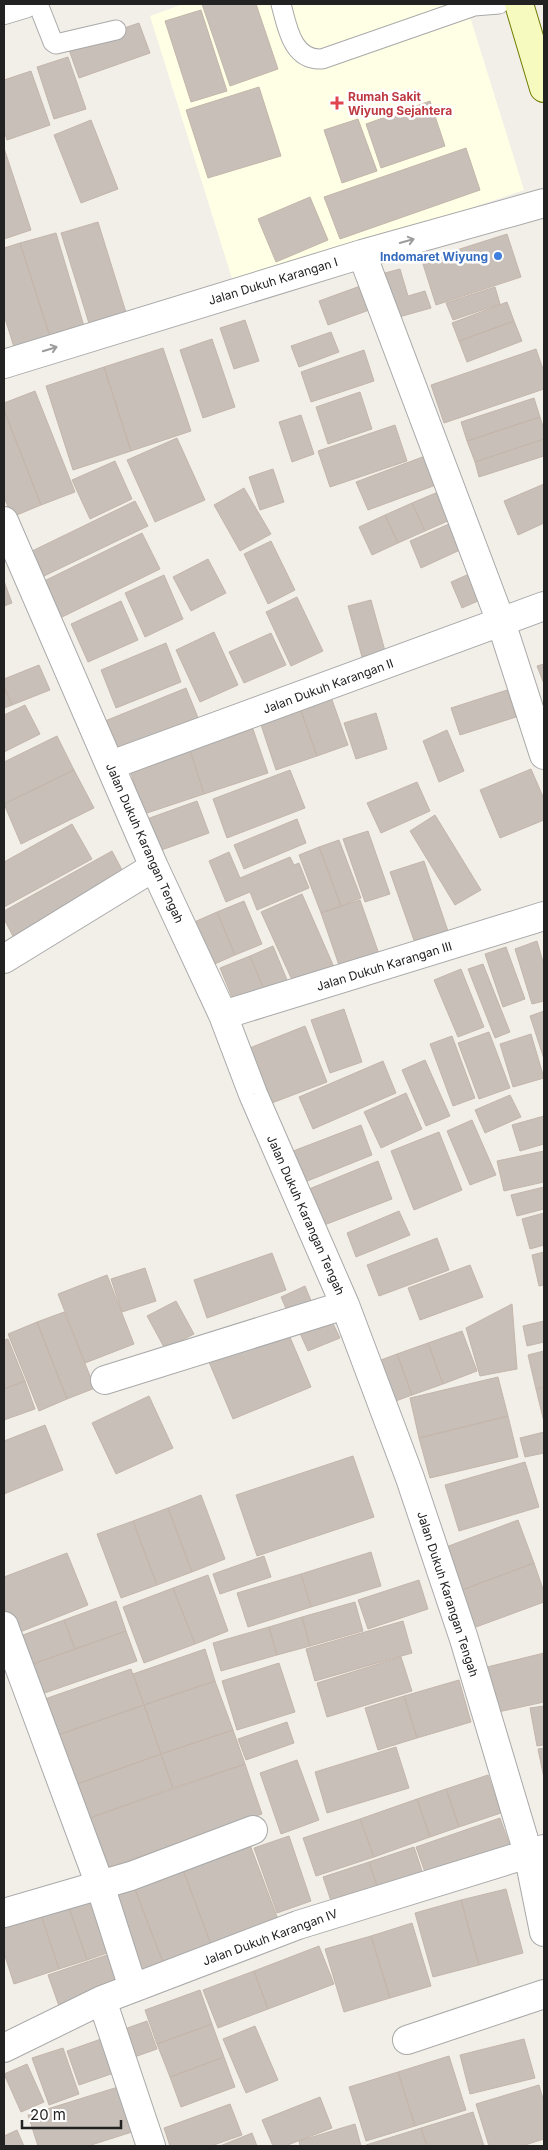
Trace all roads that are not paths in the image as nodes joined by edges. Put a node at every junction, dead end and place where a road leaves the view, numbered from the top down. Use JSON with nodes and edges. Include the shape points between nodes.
{"nodes":[{"id":1,"x":24,"y":4,"type":"edge"},
{"id":2,"x":38,"y":4,"type":"edge"},
{"id":3,"x":281,"y":4,"type":"edge"},
{"id":4,"x":500,"y":4,"type":"edge"},
{"id":5,"x":4,"y":10,"type":"edge"},
{"id":6,"x":450,"y":10,"type":"edge"},
{"id":7,"x":530,"y":17,"type":"edge"},
{"id":8,"x":116,"y":30,"type":"dead end"},
{"id":9,"x":544,"y":88,"type":"edge"},
{"id":10,"x":544,"y":203,"type":"edge"},
{"id":11,"x":362,"y":254,"type":"junction"},
{"id":12,"x":4,"y":364,"type":"edge"},
{"id":13,"x":4,"y":521,"type":"edge"},
{"id":14,"x":544,"y":606,"type":"edge"},
{"id":15,"x":501,"y":622,"type":"junction"},
{"id":16,"x":544,"y":755,"type":"edge"},
{"id":17,"x":111,"y":765,"type":"junction"},
{"id":18,"x":154,"y":867,"type":"junction"},
{"id":19,"x":544,"y":916,"type":"edge"},
{"id":20,"x":4,"y":959,"type":"edge"},
{"id":21,"x":223,"y":1015,"type":"junction"},
{"id":22,"x":345,"y":1304,"type":"junction"},
{"id":23,"x":105,"y":1380,"type":"dead end"},
{"id":24,"x":4,"y":1626,"type":"edge"},
{"id":25,"x":253,"y":1830,"type":"dead end"},
{"id":26,"x":536,"y":1851,"type":"edge"},
{"id":27,"x":100,"y":1885,"type":"junction"},
{"id":28,"x":4,"y":1913,"type":"edge"},
{"id":29,"x":544,"y":1932,"type":"edge"},
{"id":30,"x":134,"y":1988,"type":"junction"},
{"id":31,"x":544,"y":1994,"type":"edge"},
{"id":32,"x":102,"y":2000,"type":"junction"},
{"id":33,"x":407,"y":2040,"type":"dead end"},
{"id":34,"x":4,"y":2048,"type":"edge"},
{"id":35,"x":150,"y":2146,"type":"edge"}],
"edges":[{"from":1,"to":5,"type":"street"},
{"from":2,"to":8,"type":"lane","via":[[56,44]]},
{"from":3,"to":6,"type":"lane","via":[[294,44],[302,55],[312,60]]},
{"from":4,"to":6,"type":"lane"},
{"from":7,"to":9,"type":"main road"},
{"from":11,"to":10,"type":"street","name":"Jalan Dukuh Karangan I","one_way":true},
{"from":12,"to":11,"type":"street","name":"Jalan Dukuh Karangan I","one_way":true},
{"from":11,"to":15,"type":"street"},
{"from":13,"to":17,"type":"street","name":"Jalan Dukuh Karangan Tengah"},
{"from":14,"to":15,"type":"street","name":"Jalan Dukuh Karangan II"},
{"from":15,"to":16,"type":"street"},
{"from":15,"to":17,"type":"street","name":"Jalan Dukuh Karangan II"},
{"from":17,"to":18,"type":"street","name":"Jalan Dukuh Karangan Tengah"},
{"from":18,"to":20,"type":"street"},
{"from":18,"to":21,"type":"street","name":"Jalan Dukuh Karangan Tengah"},
{"from":19,"to":21,"type":"street","name":"Jalan Dukuh Karangan III"},
{"from":21,"to":22,"type":"street","name":"Jalan Dukuh Karangan Tengah","via":[[253,1094]]},
{"from":22,"to":23,"type":"street"},
{"from":22,"to":26,"type":"street","name":"Jalan Dukuh Karangan Tengah","via":[[410,1478]]},
{"from":24,"to":27,"type":"street"},
{"from":25,"to":27,"type":"street"},
{"from":26,"to":29,"type":"street","name":"Jalan Dukuh Karangan Tengah"},
{"from":26,"to":30,"type":"street","name":"Jalan Dukuh Karangan IV","via":[[298,1925]]},
{"from":27,"to":28,"type":"street"},
{"from":27,"to":30,"type":"street"},
{"from":30,"to":32,"type":"street","name":"Jalan Dukuh Karangan IV"},
{"from":31,"to":33,"type":"street"},
{"from":32,"to":34,"type":"street","name":"Jalan Dukuh Karangan IV"},
{"from":32,"to":35,"type":"street"}]}
